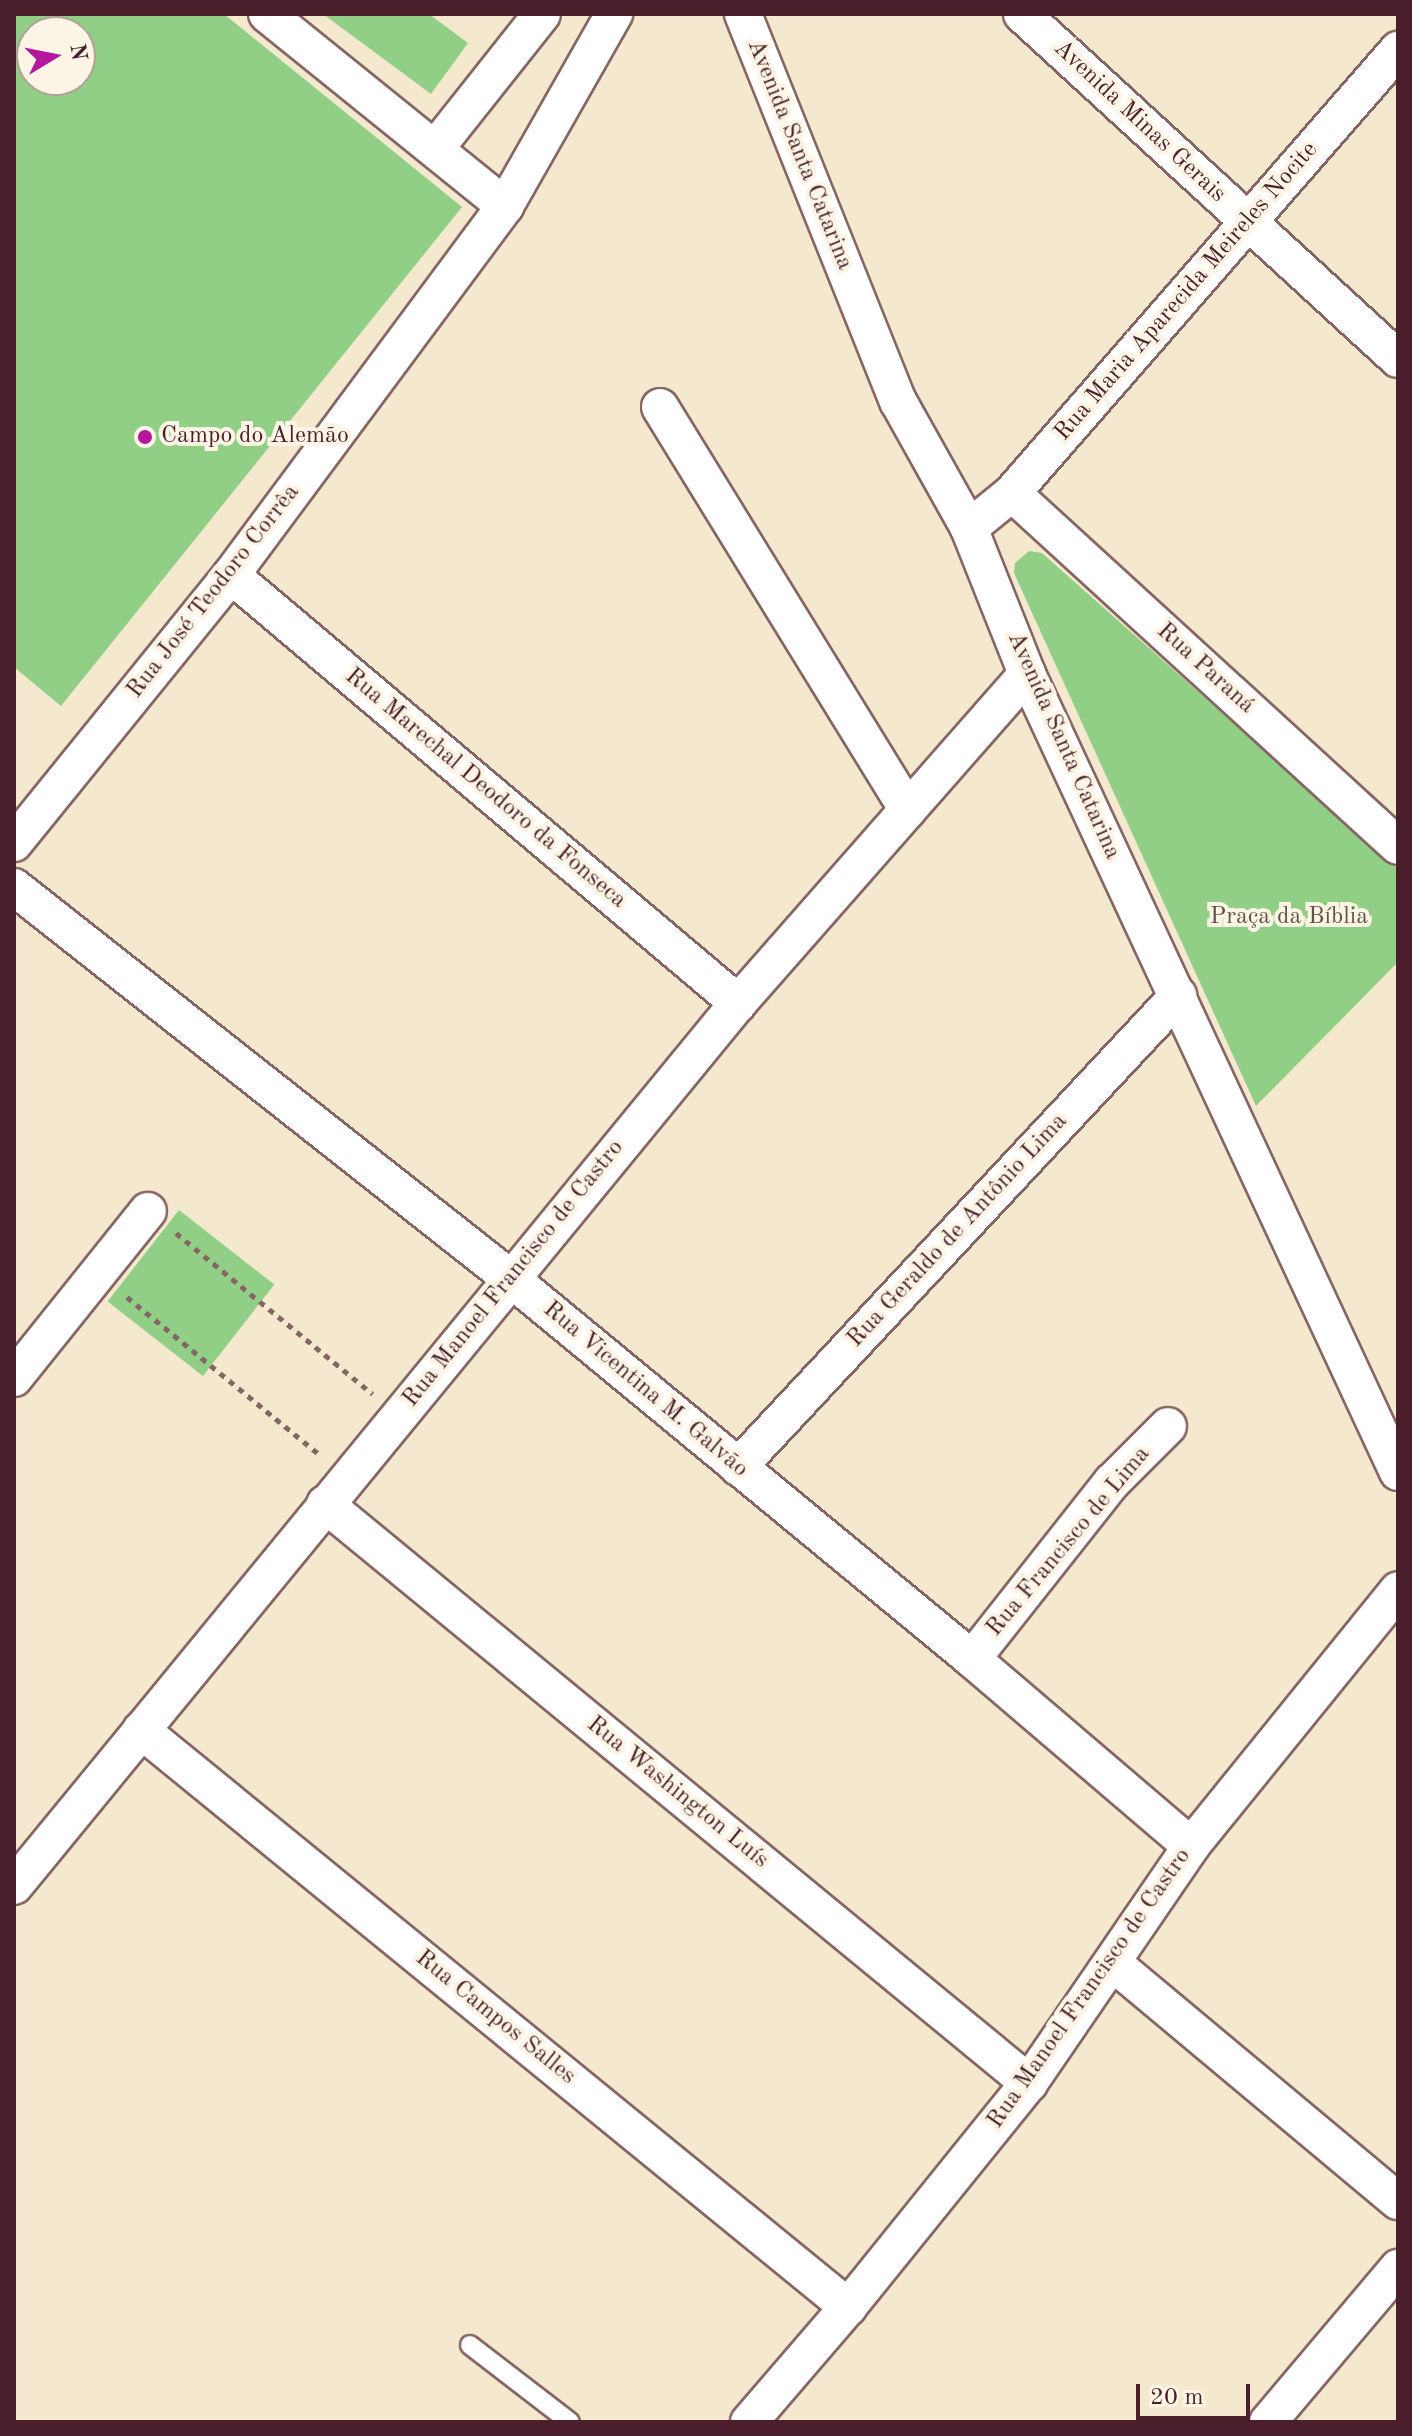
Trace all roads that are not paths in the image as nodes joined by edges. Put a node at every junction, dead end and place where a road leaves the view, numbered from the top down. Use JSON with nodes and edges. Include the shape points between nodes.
{"nodes":[{"id":1,"x":267,"y":14,"type":"edge"},
{"id":2,"x":542,"y":14,"type":"edge"},
{"id":3,"x":614,"y":14,"type":"edge"},
{"id":4,"x":743,"y":14,"type":"edge"},
{"id":5,"x":1022,"y":14,"type":"edge"},
{"id":6,"x":1398,"y":50,"type":"edge"},
{"id":7,"x":435,"y":149,"type":"junction"},
{"id":8,"x":505,"y":206,"type":"junction"},
{"id":9,"x":1248,"y":223,"type":"junction"},
{"id":10,"x":1398,"y":359,"type":"edge"},
{"id":11,"x":660,"y":407,"type":"dead end"},
{"id":12,"x":1012,"y":493,"type":"junction"},
{"id":13,"x":969,"y":528,"type":"junction"},
{"id":14,"x":231,"y":575,"type":"junction"},
{"id":15,"x":1027,"y":674,"type":"junction"},
{"id":16,"x":908,"y":810,"type":"junction"},
{"id":17,"x":14,"y":843,"type":"edge"},
{"id":18,"x":1398,"y":846,"type":"edge"},
{"id":19,"x":14,"y":887,"type":"edge"},
{"id":20,"x":1178,"y":996,"type":"junction"},
{"id":21,"x":738,"y":1003,"type":"junction"},
{"id":22,"x":148,"y":1211,"type":"road end"},
{"id":23,"x":510,"y":1278,"type":"junction"},
{"id":24,"x":14,"y":1378,"type":"edge"},
{"id":25,"x":1168,"y":1426,"type":"dead end"},
{"id":26,"x":738,"y":1467,"type":"junction"},
{"id":27,"x":1398,"y":1472,"type":"edge"},
{"id":28,"x":336,"y":1491,"type":"junction"},
{"id":29,"x":1398,"y":1590,"type":"edge"},
{"id":30,"x":972,"y":1659,"type":"junction"},
{"id":31,"x":141,"y":1730,"type":"junction"},
{"id":32,"x":1191,"y":1846,"type":"junction"},
{"id":33,"x":14,"y":1886,"type":"edge"},
{"id":34,"x":1113,"y":1963,"type":"junction"},
{"id":35,"x":1029,"y":2083,"type":"junction"},
{"id":36,"x":1398,"y":2201,"type":"edge"},
{"id":37,"x":1398,"y":2268,"type":"edge"},
{"id":38,"x":848,"y":2307,"type":"junction"},
{"id":39,"x":470,"y":2345,"type":"dead end"},
{"id":40,"x":570,"y":2422,"type":"edge"},
{"id":41,"x":749,"y":2422,"type":"edge"},
{"id":42,"x":1268,"y":2422,"type":"edge"}],
"edges":[{"from":1,"to":7,"type":"street"},
{"from":2,"to":7,"type":"street"},
{"from":3,"to":8,"type":"street","name":"Rua José Teodoro Corrêa"},
{"from":4,"to":13,"type":"street","name":"Avenida Santa Catarina","via":[[898,401]]},
{"from":5,"to":9,"type":"street","name":"Avenida Minas Gerais"},
{"from":6,"to":9,"type":"street","name":"Rua Maria Aparecida Meireles Nocite"},
{"from":7,"to":8,"type":"street"},
{"from":8,"to":14,"type":"street","name":"Rua José Teodoro Corrêa"},
{"from":9,"to":10,"type":"street","name":"Avenida Minas Gerais"},
{"from":9,"to":12,"type":"street","name":"Rua Maria Aparecida Meireles Nocite"},
{"from":11,"to":16,"type":"street"},
{"from":12,"to":13,"type":"street","name":"Rua Maria Aparecida Meireles Nocite"},
{"from":12,"to":18,"type":"street","name":"Rua Paraná"},
{"from":13,"to":15,"type":"street","name":"Avenida Santa Catarina"},
{"from":14,"to":17,"type":"street","name":"Rua José Teodoro Corrêa"},
{"from":14,"to":21,"type":"street","name":"Rua Marechal Deodoro da Fonseca"},
{"from":15,"to":16,"type":"street","name":"Rua Manoel Francisco de Castro"},
{"from":15,"to":20,"type":"street","name":"Avenida Santa Catarina"},
{"from":16,"to":21,"type":"street","name":"Rua Manoel Francisco de Castro"},
{"from":19,"to":23,"type":"street","name":"Rua Vicentina M. Galvão"},
{"from":20,"to":26,"type":"street","name":"Rua Geraldo de Antônio Lima"},
{"from":20,"to":27,"type":"street","name":"Avenida Santa Catarina"},
{"from":21,"to":23,"type":"street","name":"Rua Manoel Francisco de Castro"},
{"from":22,"to":24,"type":"street"},
{"from":23,"to":26,"type":"street","name":"Rua Vicentina M. Galvão"},
{"from":23,"to":28,"type":"street","name":"Rua Manoel Francisco de Castro"},
{"from":25,"to":30,"type":"street","name":"Rua Francisco de Lima","via":[[1112,1482]]},
{"from":26,"to":30,"type":"street","name":"Rua Vicentina M. Galvão"},
{"from":28,"to":31,"type":"street","name":"Rua Manoel Francisco de Castro"},
{"from":28,"to":35,"type":"street","name":"Rua Washington Luís"},
{"from":29,"to":32,"type":"street","name":"Rua Manoel Francisco de Castro"},
{"from":30,"to":32,"type":"street","name":"Rua Vicentina M. Galvão"},
{"from":31,"to":33,"type":"street","name":"Rua Manoel Francisco de Castro"},
{"from":31,"to":38,"type":"street","name":"Rua Campos Salles"},
{"from":32,"to":34,"type":"street","name":"Rua Manoel Francisco de Castro"},
{"from":34,"to":35,"type":"street","name":"Rua Manoel Francisco de Castro"},
{"from":34,"to":36,"type":"street"},
{"from":35,"to":38,"type":"street","name":"Rua Manoel Francisco de Castro"},
{"from":37,"to":42,"type":"street"},
{"from":38,"to":41,"type":"street","name":"Rua Manoel Francisco de Castro"},
{"from":39,"to":40,"type":"lane"}]}
